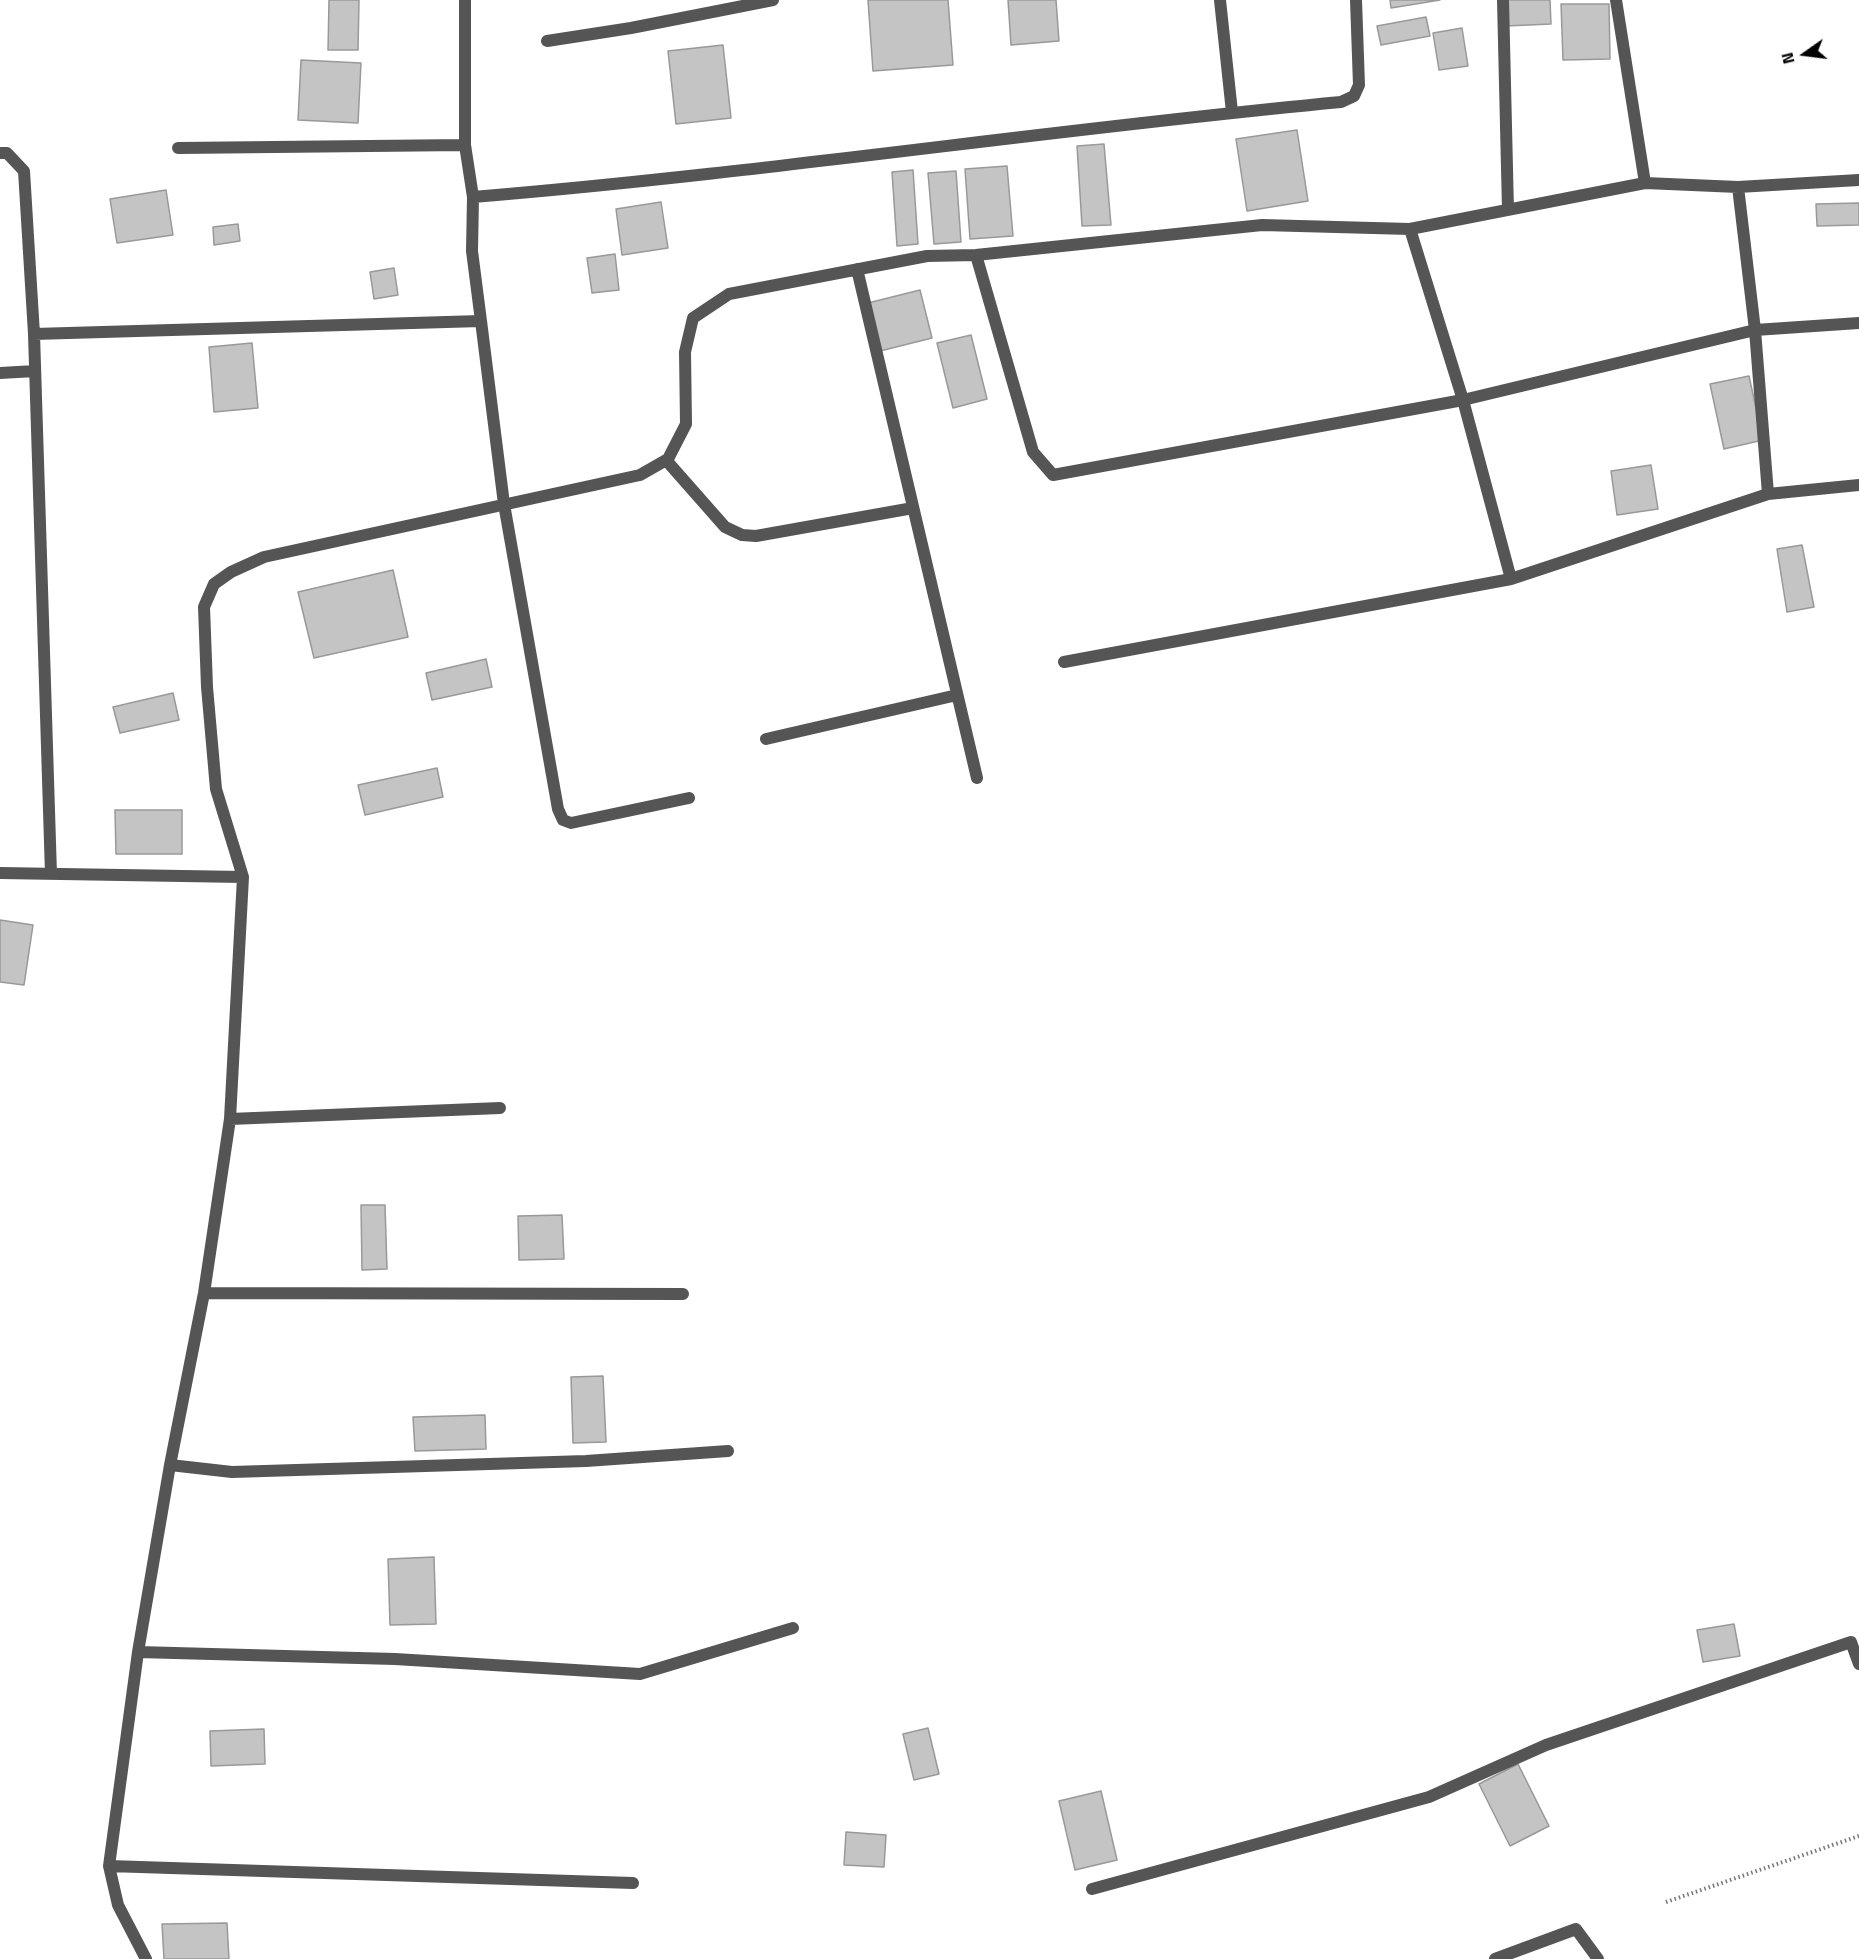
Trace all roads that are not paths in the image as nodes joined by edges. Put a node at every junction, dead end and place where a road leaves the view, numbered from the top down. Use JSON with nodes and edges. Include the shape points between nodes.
{"nodes":[{"id":1,"x":465,"y":0,"type":"edge"},
{"id":2,"x":773,"y":0,"type":"edge"},
{"id":3,"x":1220,"y":0,"type":"edge"},
{"id":4,"x":1356,"y":0,"type":"edge"},
{"id":5,"x":1503,"y":0,"type":"edge"},
{"id":6,"x":1616,"y":0,"type":"edge"},
{"id":7,"x":547,"y":41,"type":"dead end"},
{"id":8,"x":1232,"y":112,"type":"junction"},
{"id":9,"x":465,"y":145,"type":"junction"},
{"id":10,"x":178,"y":148,"type":"dead end"},
{"id":11,"x":0,"y":153,"type":"edge"},
{"id":12,"x":1859,"y":180,"type":"edge"},
{"id":13,"x":1645,"y":183,"type":"junction"},
{"id":14,"x":1738,"y":187,"type":"junction"},
{"id":15,"x":473,"y":197,"type":"junction"},
{"id":16,"x":1508,"y":210,"type":"junction"},
{"id":17,"x":1410,"y":229,"type":"junction"},
{"id":18,"x":976,"y":255,"type":"junction"},
{"id":19,"x":857,"y":269,"type":"junction"},
{"id":20,"x":481,"y":321,"type":"junction"},
{"id":21,"x":1859,"y":323,"type":"edge"},
{"id":22,"x":1755,"y":330,"type":"junction"},
{"id":23,"x":34,"y":334,"type":"junction"},
{"id":24,"x":35,"y":371,"type":"junction"},
{"id":25,"x":0,"y":373,"type":"edge"},
{"id":26,"x":1463,"y":400,"type":"junction"},
{"id":27,"x":666,"y":460,"type":"junction"},
{"id":28,"x":1859,"y":485,"type":"edge"},
{"id":29,"x":1768,"y":494,"type":"junction"},
{"id":30,"x":504,"y":504,"type":"junction"},
{"id":31,"x":913,"y":508,"type":"junction"},
{"id":32,"x":1511,"y":579,"type":"junction"},
{"id":33,"x":1064,"y":662,"type":"dead end"},
{"id":34,"x":957,"y":694,"type":"junction"},
{"id":35,"x":765,"y":739,"type":"dead end"},
{"id":36,"x":977,"y":778,"type":"dead end"},
{"id":37,"x":689,"y":798,"type":"dead end"},
{"id":38,"x":0,"y":873,"type":"edge"},
{"id":39,"x":51,"y":874,"type":"junction"},
{"id":40,"x":243,"y":878,"type":"junction"},
{"id":41,"x":500,"y":1108,"type":"dead end"},
{"id":42,"x":230,"y":1119,"type":"junction"},
{"id":43,"x":204,"y":1293,"type":"junction"},
{"id":44,"x":683,"y":1294,"type":"dead end"},
{"id":45,"x":728,"y":1451,"type":"dead end"},
{"id":46,"x":170,"y":1465,"type":"junction"},
{"id":47,"x":793,"y":1628,"type":"dead end"},
{"id":48,"x":1855,"y":1641,"type":"edge"},
{"id":49,"x":138,"y":1652,"type":"junction"},
{"id":50,"x":1859,"y":1664,"type":"edge"},
{"id":51,"x":109,"y":1866,"type":"junction"},
{"id":52,"x":633,"y":1883,"type":"dead end"},
{"id":53,"x":1092,"y":1889,"type":"dead end"},
{"id":54,"x":146,"y":1959,"type":"edge"},
{"id":55,"x":1495,"y":1959,"type":"edge"},
{"id":56,"x":1598,"y":1959,"type":"edge"}],
"edges":[{"from":1,"to":9,"type":"street"},
{"from":2,"to":7,"type":"street"},
{"from":3,"to":8,"type":"street"},
{"from":4,"to":8,"type":"street","via":[[1360,71],[1354,96],[1341,102]]},
{"from":5,"to":16,"type":"street"},
{"from":6,"to":13,"type":"street"},
{"from":8,"to":15,"type":"street","via":[[642,183]]},
{"from":9,"to":10,"type":"street"},
{"from":9,"to":15,"type":"street"},
{"from":11,"to":23,"type":"street","via":[[7,153],[24,171]]},
{"from":12,"to":14,"type":"street"},
{"from":13,"to":14,"type":"street"},
{"from":13,"to":16,"type":"street"},
{"from":14,"to":22,"type":"street"},
{"from":15,"to":20,"type":"street","via":[[472,251]]},
{"from":16,"to":17,"type":"street"},
{"from":17,"to":18,"type":"street","via":[[1262,225]]},
{"from":17,"to":26,"type":"street"},
{"from":18,"to":19,"type":"street","via":[[927,256]]},
{"from":18,"to":26,"type":"street","via":[[1034,452],[1053,475]]},
{"from":19,"to":27,"type":"street","via":[[729,294],[693,318],[685,352],[686,424]]},
{"from":19,"to":31,"type":"street"},
{"from":20,"to":23,"type":"street"},
{"from":20,"to":30,"type":"street"},
{"from":21,"to":22,"type":"street"},
{"from":22,"to":26,"type":"street"},
{"from":22,"to":29,"type":"street"},
{"from":23,"to":24,"type":"street"},
{"from":24,"to":25,"type":"street"},
{"from":24,"to":39,"type":"street"},
{"from":26,"to":32,"type":"street"},
{"from":27,"to":30,"type":"street","via":[[640,475]]},
{"from":27,"to":31,"type":"street","via":[[725,527],[742,535],[756,536]]},
{"from":28,"to":29,"type":"street"},
{"from":29,"to":32,"type":"street"},
{"from":30,"to":37,"type":"street","via":[[563,820],[571,823]]},
{"from":30,"to":40,"type":"street","via":[[264,557],[214,584],[204,607],[216,789]]},
{"from":31,"to":34,"type":"street"},
{"from":32,"to":33,"type":"street"},
{"from":34,"to":35,"type":"street"},
{"from":34,"to":36,"type":"street"},
{"from":38,"to":39,"type":"street"},
{"from":39,"to":40,"type":"street"},
{"from":40,"to":42,"type":"street"},
{"from":41,"to":42,"type":"street"},
{"from":42,"to":43,"type":"street"},
{"from":43,"to":44,"type":"street"},
{"from":43,"to":46,"type":"street"},
{"from":45,"to":46,"type":"street","via":[[586,1461],[232,1472]]},
{"from":46,"to":49,"type":"street"},
{"from":47,"to":49,"type":"street","via":[[640,1674],[395,1659]]},
{"from":48,"to":50,"type":"street"},
{"from":48,"to":53,"type":"street","via":[[1546,1744],[1429,1797]]},
{"from":49,"to":51,"type":"street"},
{"from":51,"to":52,"type":"street"},
{"from":51,"to":54,"type":"street","via":[[118,1905]]},
{"from":55,"to":56,"type":"street","via":[[1576,1929]]}]}
